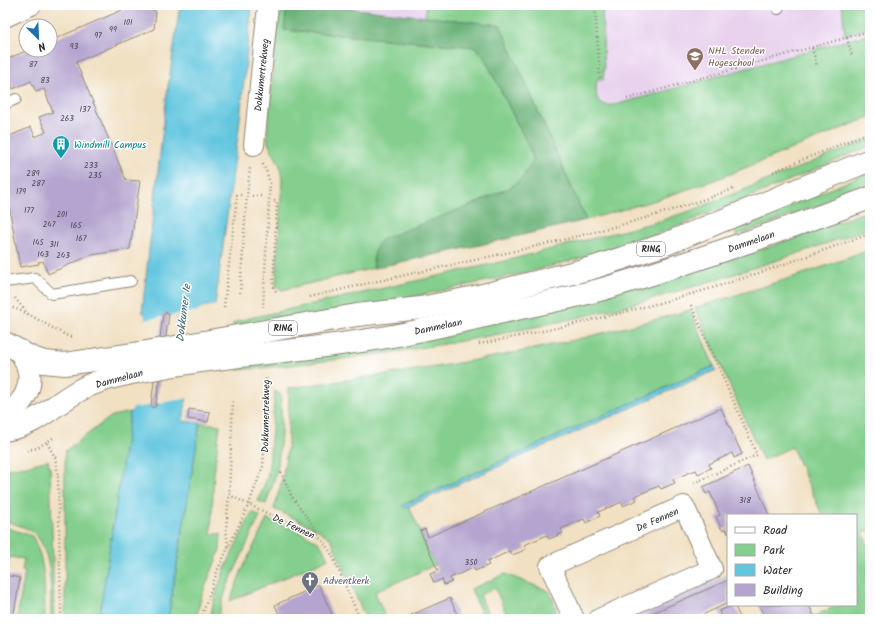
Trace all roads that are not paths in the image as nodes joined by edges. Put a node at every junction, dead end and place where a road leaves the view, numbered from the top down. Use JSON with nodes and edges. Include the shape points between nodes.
{"nodes":[{"id":1,"x":31,"y":5,"type":"edge"},
{"id":2,"x":268,"y":5,"type":"edge"},
{"id":3,"x":5,"y":17,"type":"edge"},
{"id":4,"x":16,"y":99,"type":"dead end"},
{"id":5,"x":5,"y":104,"type":"edge"},
{"id":6,"x":254,"y":145,"type":"road end"},
{"id":7,"x":870,"y":160,"type":"edge"},
{"id":8,"x":870,"y":198,"type":"edge"},
{"id":9,"x":131,"y":281,"type":"dead end"},
{"id":10,"x":5,"y":282,"type":"edge"},
{"id":11,"x":12,"y":347,"type":"edge"},
{"id":12,"x":208,"y":350,"type":"junction"},
{"id":13,"x":119,"y":366,"type":"junction"},
{"id":14,"x":5,"y":414,"type":"edge"},
{"id":15,"x":5,"y":430,"type":"edge"},
{"id":16,"x":574,"y":619,"type":"edge"},
{"id":17,"x":599,"y":619,"type":"edge"}],
"edges":[{"from":1,"to":3,"type":"street"},
{"from":2,"to":6,"type":"street","name":"Dokkumertrekweg"},
{"from":4,"to":5,"type":"lane"},
{"from":7,"to":12,"type":"main road","name":"Dammelaan","number":"RING","via":[[663,245],[592,268],[475,297],[421,308],[357,315]]},
{"from":8,"to":12,"type":"main road","name":"Dammelaan","number":"RING","via":[[700,259],[603,289],[456,323],[356,343]]},
{"from":9,"to":10,"type":"lane","via":[[52,294],[35,278]]},
{"from":11,"to":13,"type":"main road","name":"Dammelaan","number":"RING","via":[[44,362]]},
{"from":11,"to":14,"type":"main road","via":[[28,368],[29,386],[25,398],[19,405]]},
{"from":12,"to":13,"type":"main road","name":"Dammelaan","number":"RING"},
{"from":13,"to":15,"type":"main road","name":"Dammelaan","number":"RING","via":[[102,380],[82,389],[39,418]]},
{"from":16,"to":17,"type":"street","name":"De Fennen","via":[[550,566],[684,506],[712,569]]}]}
